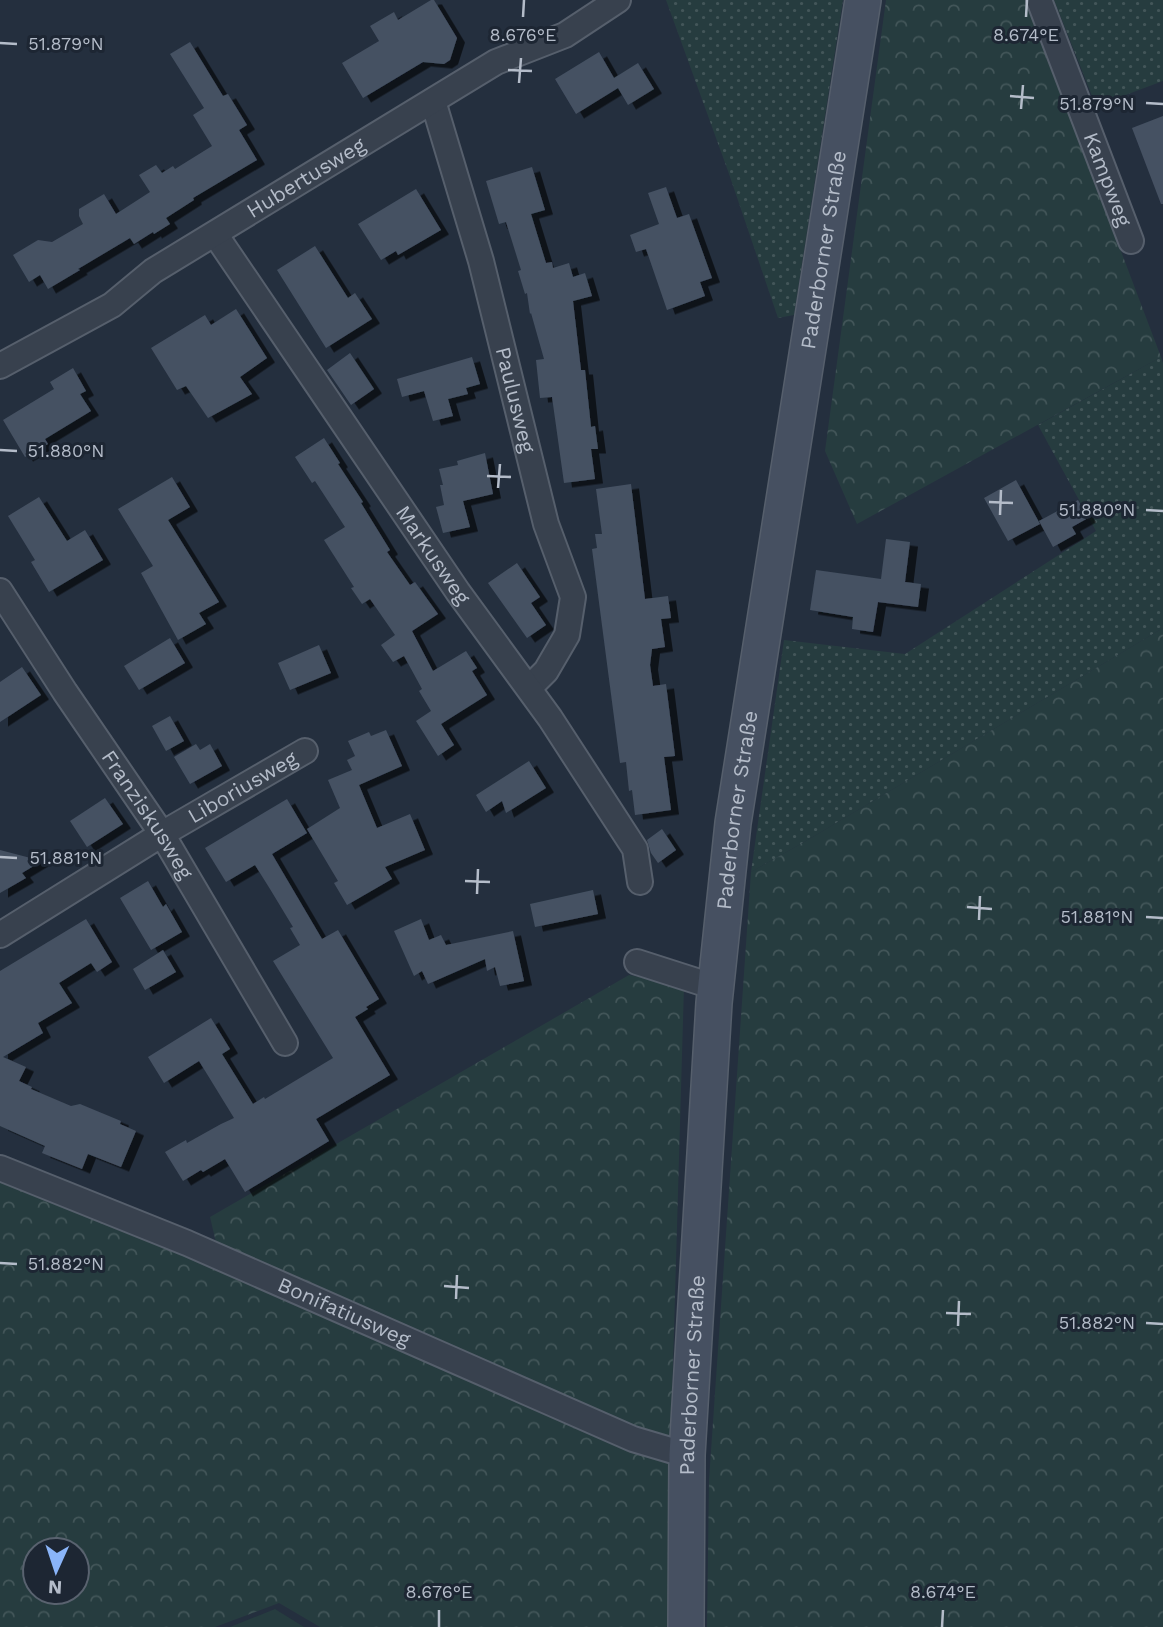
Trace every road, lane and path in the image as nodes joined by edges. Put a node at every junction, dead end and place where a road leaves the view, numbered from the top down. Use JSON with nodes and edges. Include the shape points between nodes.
{"nodes":[{"id":1,"x":618,"y":0,"type":"edge"},
{"id":2,"x":863,"y":0,"type":"edge"},
{"id":3,"x":1039,"y":0,"type":"edge"},
{"id":4,"x":433,"y":101,"type":"junction"},
{"id":5,"x":215,"y":234,"type":"junction"},
{"id":6,"x":1131,"y":240,"type":"dead end"},
{"id":7,"x":0,"y":366,"type":"edge"},
{"id":8,"x":0,"y":591,"type":"edge"},
{"id":9,"x":529,"y":688,"type":"junction"},
{"id":10,"x":305,"y":751,"type":"dead end"},
{"id":11,"x":162,"y":834,"type":"junction"},
{"id":12,"x":640,"y":882,"type":"dead end"},
{"id":13,"x":0,"y":935,"type":"edge"},
{"id":14,"x":637,"y":962,"type":"dead end"},
{"id":15,"x":715,"y":987,"type":"junction"},
{"id":16,"x":285,"y":1043,"type":"dead end"},
{"id":17,"x":0,"y":1168,"type":"edge"},
{"id":18,"x":687,"y":1455,"type":"junction"},
{"id":19,"x":686,"y":1627,"type":"edge"}],
"edges":[{"from":1,"to":4,"type":"street","name":"Hubertusweg","via":[[565,35],[496,62]]},
{"from":2,"to":15,"type":"main road","name":"Paderborner Straße","via":[[733,823]]},
{"from":3,"to":6,"type":"street","name":"Kampweg"},
{"from":4,"to":5,"type":"street","name":"Hubertusweg"},
{"from":4,"to":9,"type":"street","name":"Paulusweg","via":[[481,261],[547,524],[573,597],[567,635],[546,671]]},
{"from":5,"to":7,"type":"street","name":"Hubertusweg","via":[[153,271],[113,305]]},
{"from":5,"to":9,"type":"street","name":"Markusweg","via":[[458,592]]},
{"from":8,"to":11,"type":"street","name":"Franziskusweg"},
{"from":9,"to":12,"type":"street","name":"Markusweg","via":[[635,849]]},
{"from":10,"to":11,"type":"street","name":"Liboriusweg"},
{"from":11,"to":13,"type":"street","name":"Liboriusweg"},
{"from":11,"to":16,"type":"street","name":"Franziskusweg"},
{"from":14,"to":15,"type":"street"},
{"from":15,"to":18,"type":"main road","name":"Paderborner Straße"},
{"from":17,"to":18,"type":"street","name":"Bonifatiusweg","via":[[187,1243],[633,1439]]},
{"from":18,"to":19,"type":"main road","name":"Paderborner Straße"}]}
